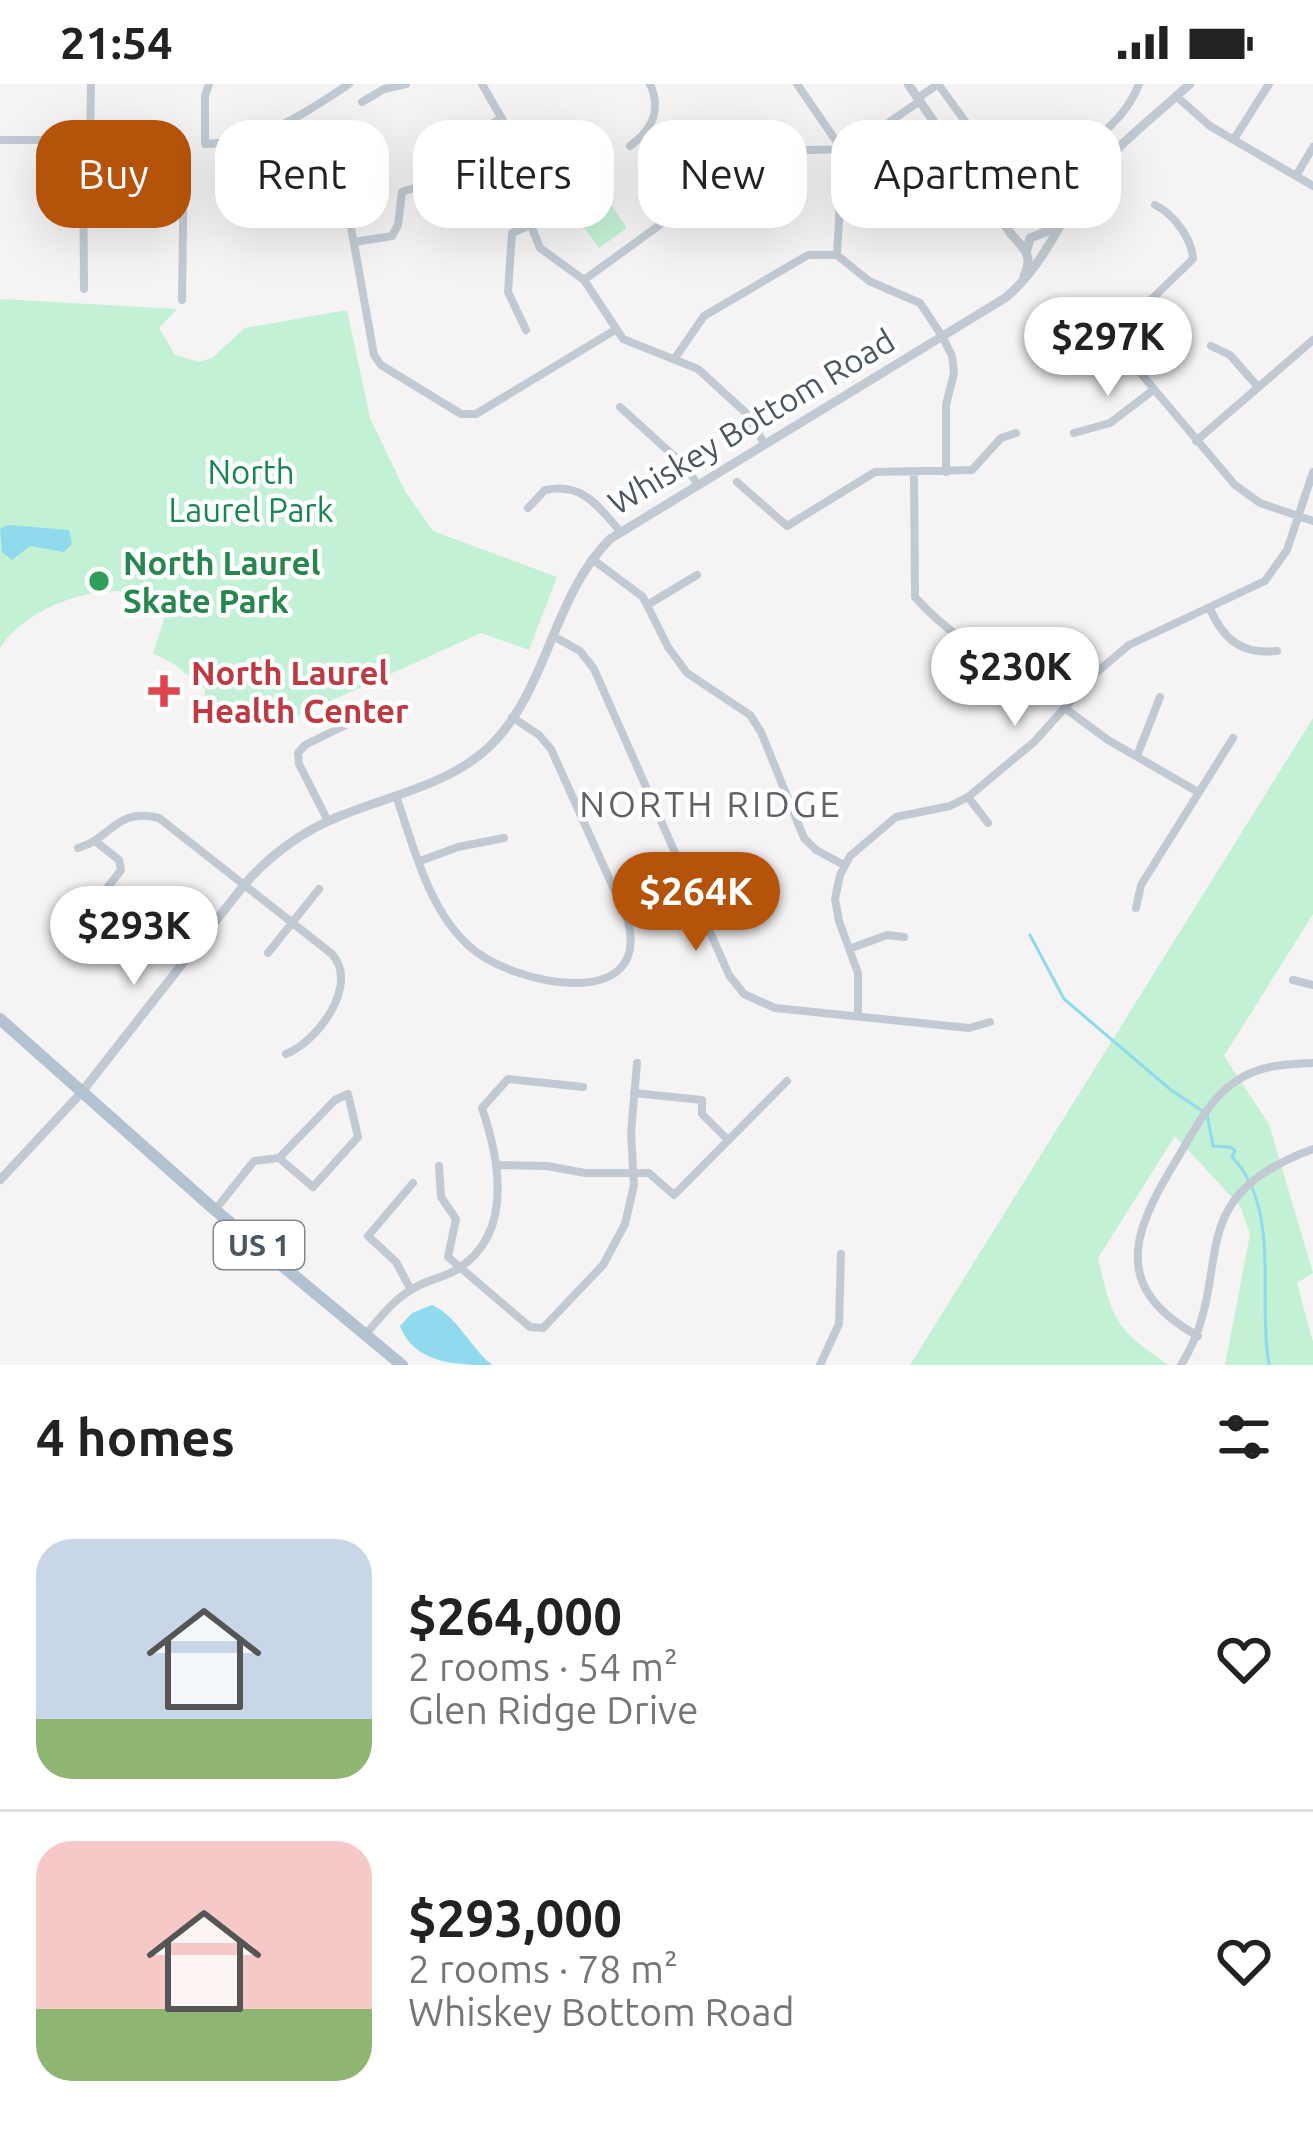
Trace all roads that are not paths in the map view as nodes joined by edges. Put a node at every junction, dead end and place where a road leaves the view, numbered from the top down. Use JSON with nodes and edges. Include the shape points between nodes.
{"nodes":[{"id":1,"x":91,"y":84,"type":"edge"},
{"id":2,"x":209,"y":84,"type":"edge"},
{"id":3,"x":349,"y":84,"type":"edge"},
{"id":4,"x":406,"y":84,"type":"edge"},
{"id":5,"x":482,"y":84,"type":"edge"},
{"id":6,"x":650,"y":84,"type":"edge"},
{"id":7,"x":797,"y":84,"type":"edge"},
{"id":8,"x":908,"y":84,"type":"edge"},
{"id":9,"x":938,"y":84,"type":"edge"},
{"id":10,"x":1139,"y":84,"type":"edge"},
{"id":11,"x":1190,"y":84,"type":"edge"},
{"id":12,"x":1270,"y":84,"type":"edge"},
{"id":13,"x":1177,"y":97,"type":"junction"},
{"id":14,"x":919,"y":100,"type":"junction"},
{"id":15,"x":362,"y":102,"type":"dead end"},
{"id":16,"x":502,"y":118,"type":"joint"},
{"id":17,"x":88,"y":120,"type":"edge"},
{"id":18,"x":892,"y":120,"type":"edge"},
{"id":19,"x":933,"y":120,"type":"edge"},
{"id":20,"x":831,"y":134,"type":"edge"},
{"id":21,"x":1234,"y":139,"type":"junction"},
{"id":22,"x":0,"y":140,"type":"edge"},
{"id":23,"x":36,"y":140,"type":"edge"},
{"id":24,"x":630,"y":146,"type":"dead end"},
{"id":25,"x":1313,"y":147,"type":"edge"},
{"id":26,"x":1121,"y":149,"type":"edge"},
{"id":27,"x":831,"y":151,"type":"edge"},
{"id":28,"x":1296,"y":176,"type":"junction"},
{"id":29,"x":1313,"y":186,"type":"edge"},
{"id":30,"x":1155,"y":205,"type":"dead end"},
{"id":31,"x":85,"y":228,"type":"edge"},
{"id":32,"x":183,"y":228,"type":"edge"},
{"id":33,"x":351,"y":228,"type":"edge"},
{"id":34,"x":523,"y":228,"type":"edge"},
{"id":35,"x":529,"y":228,"type":"edge"},
{"id":36,"x":839,"y":228,"type":"edge"},
{"id":37,"x":1008,"y":228,"type":"edge"},
{"id":38,"x":1021,"y":228,"type":"edge"},
{"id":39,"x":1054,"y":228,"type":"edge"},
{"id":40,"x":1060,"y":228,"type":"edge"},
{"id":41,"x":1037,"y":236,"type":"junction"},
{"id":42,"x":354,"y":242,"type":"junction"},
{"id":43,"x":1027,"y":252,"type":"junction"},
{"id":44,"x":1046,"y":253,"type":"junction"},
{"id":45,"x":837,"y":255,"type":"junction"},
{"id":46,"x":584,"y":280,"type":"junction"},
{"id":47,"x":1018,"y":286,"type":"junction"},
{"id":48,"x":84,"y":289,"type":"dead end"},
{"id":49,"x":182,"y":300,"type":"dead end"},
{"id":50,"x":526,"y":330,"type":"dead end"},
{"id":51,"x":615,"y":330,"type":"junction"},
{"id":52,"x":942,"y":336,"type":"junction"},
{"id":53,"x":1313,"y":340,"type":"edge"},
{"id":54,"x":1211,"y":346,"type":"dead end"},
{"id":55,"x":675,"y":358,"type":"junction"},
{"id":56,"x":1258,"y":387,"type":"junction"},
{"id":57,"x":1152,"y":391,"type":"junction"},
{"id":58,"x":620,"y":406,"type":"dead end"},
{"id":59,"x":1016,"y":433,"type":"dead end"},
{"id":60,"x":1074,"y":433,"type":"dead end"},
{"id":61,"x":1196,"y":441,"type":"junction"},
{"id":62,"x":764,"y":443,"type":"junction"},
{"id":63,"x":914,"y":472,"type":"junction"},
{"id":64,"x":946,"y":472,"type":"junction"},
{"id":65,"x":1313,"y":472,"type":"edge"},
{"id":66,"x":737,"y":482,"type":"dead end"},
{"id":67,"x":698,"y":484,"type":"junction"},
{"id":68,"x":528,"y":508,"type":"dead end"},
{"id":69,"x":1299,"y":517,"type":"junction"},
{"id":70,"x":1313,"y":521,"type":"edge"},
{"id":71,"x":620,"y":531,"type":"junction"},
{"id":72,"x":592,"y":559,"type":"junction"},
{"id":73,"x":697,"y":575,"type":"dead end"},
{"id":74,"x":649,"y":604,"type":"junction"},
{"id":75,"x":1210,"y":609,"type":"junction"},
{"id":76,"x":551,"y":635,"type":"junction"},
{"id":77,"x":1277,"y":651,"type":"dead end"},
{"id":78,"x":1027,"y":670,"type":"dead end"},
{"id":79,"x":1160,"y":697,"type":"dead end"},
{"id":80,"x":1066,"y":709,"type":"junction"},
{"id":81,"x":512,"y":717,"type":"junction"},
{"id":82,"x":356,"y":720,"type":"dead end"},
{"id":83,"x":1233,"y":738,"type":"dead end"},
{"id":84,"x":1137,"y":756,"type":"junction"},
{"id":85,"x":1198,"y":792,"type":"junction"},
{"id":86,"x":396,"y":796,"type":"junction"},
{"id":87,"x":968,"y":796,"type":"junction"},
{"id":88,"x":328,"y":821,"type":"junction"},
{"id":89,"x":988,"y":823,"type":"dead end"},
{"id":90,"x":504,"y":838,"type":"dead end"},
{"id":91,"x":95,"y":842,"type":"junction"},
{"id":92,"x":78,"y":848,"type":"dead end"},
{"id":93,"x":420,"y":861,"type":"junction"},
{"id":94,"x":844,"y":865,"type":"junction"},
{"id":95,"x":244,"y":885,"type":"junction"},
{"id":96,"x":319,"y":889,"type":"dead end"},
{"id":97,"x":1136,"y":908,"type":"dead end"},
{"id":98,"x":292,"y":923,"type":"junction"},
{"id":99,"x":904,"y":937,"type":"dead end"},
{"id":100,"x":67,"y":940,"type":"dead end"},
{"id":101,"x":850,"y":949,"type":"junction"},
{"id":102,"x":268,"y":953,"type":"dead end"},
{"id":103,"x":1293,"y":980,"type":"dead end"},
{"id":104,"x":1313,"y":986,"type":"edge"},
{"id":105,"x":858,"y":1016,"type":"junction"},
{"id":106,"x":0,"y":1019,"type":"edge"},
{"id":107,"x":990,"y":1022,"type":"dead end"},
{"id":108,"x":286,"y":1054,"type":"dead end"},
{"id":109,"x":637,"y":1063,"type":"dead end"},
{"id":110,"x":1313,"y":1063,"type":"edge"},
{"id":111,"x":787,"y":1081,"type":"dead end"},
{"id":112,"x":584,"y":1087,"type":"dead end"},
{"id":113,"x":81,"y":1093,"type":"junction"},
{"id":114,"x":634,"y":1093,"type":"junction"},
{"id":115,"x":728,"y":1140,"type":"junction"},
{"id":116,"x":1313,"y":1149,"type":"edge"},
{"id":117,"x":279,"y":1158,"type":"junction"},
{"id":118,"x":497,"y":1165,"type":"junction"},
{"id":119,"x":439,"y":1166,"type":"dead end"},
{"id":120,"x":634,"y":1173,"type":"junction"},
{"id":121,"x":0,"y":1180,"type":"edge"},
{"id":122,"x":413,"y":1183,"type":"dead end"},
{"id":123,"x":215,"y":1210,"type":"junction"},
{"id":124,"x":841,"y":1254,"type":"dead end"},
{"id":125,"x":460,"y":1268,"type":"junction"},
{"id":126,"x":411,"y":1290,"type":"junction"},
{"id":127,"x":365,"y":1335,"type":"junction"},
{"id":128,"x":1198,"y":1336,"type":"junction"},
{"id":129,"x":402,"y":1365,"type":"edge"},
{"id":130,"x":820,"y":1365,"type":"edge"},
{"id":131,"x":1181,"y":1365,"type":"edge"}],
"edges":[{"from":1,"to":17,"type":"street"},
{"from":2,"to":3,"type":"street","via":[[206,143],[274,130]]},
{"from":4,"to":15,"type":"street"},
{"from":5,"to":16,"type":"street"},
{"from":6,"to":24,"type":"street","via":[[653,122]]},
{"from":7,"to":20,"type":"street"},
{"from":8,"to":14,"type":"street"},
{"from":9,"to":10,"type":"street","via":[[1007,178],[1033,191],[1061,180],[1127,111]]},
{"from":9,"to":14,"type":"street"},
{"from":11,"to":13,"type":"street","name":"Whiskey Bottom Road"},
{"from":12,"to":21,"type":"street"},
{"from":13,"to":21,"type":"street"},
{"from":13,"to":26,"type":"street","name":"Whiskey Bottom Road"},
{"from":14,"to":18,"type":"street"},
{"from":14,"to":19,"type":"street"},
{"from":16,"to":42,"type":"street","via":[[466,142],[447,178],[402,192],[392,236]]},
{"from":21,"to":28,"type":"street"},
{"from":22,"to":23,"type":"street"},
{"from":25,"to":28,"type":"street"},
{"from":27,"to":46,"type":"street","via":[[757,155]]},
{"from":28,"to":29,"type":"street"},
{"from":30,"to":57,"type":"street","via":[[1194,254],[1130,321],[1127,346]]},
{"from":31,"to":48,"type":"street"},
{"from":32,"to":49,"type":"street"},
{"from":33,"to":42,"type":"street"},
{"from":34,"to":50,"type":"street","via":[[512,233],[508,292]]},
{"from":35,"to":46,"type":"street","via":[[547,255]]},
{"from":36,"to":45,"type":"street"},
{"from":37,"to":43,"type":"street"},
{"from":38,"to":41,"type":"street"},
{"from":39,"to":41,"type":"street","name":"Whiskey Bottom Road"},
{"from":40,"to":44,"type":"street","name":"Whiskey Bottom Road"},
{"from":41,"to":43,"type":"street"},
{"from":41,"to":44,"type":"street","via":[[1047,240]]},
{"from":42,"to":51,"type":"street","via":[[374,355],[461,414],[476,414]]},
{"from":43,"to":44,"type":"street"},
{"from":43,"to":47,"type":"street"},
{"from":44,"to":47,"type":"street","name":"Whiskey Bottom Road"},
{"from":45,"to":52,"type":"street","via":[[869,281],[920,303]]},
{"from":45,"to":55,"type":"street","via":[[808,255],[704,316]]},
{"from":46,"to":51,"type":"street"},
{"from":47,"to":52,"type":"street","name":"Whiskey Bottom Road"},
{"from":51,"to":55,"type":"street"},
{"from":52,"to":62,"type":"street","name":"Whiskey Bottom Road"},
{"from":52,"to":64,"type":"street","via":[[954,373]]},
{"from":53,"to":56,"type":"street"},
{"from":54,"to":56,"type":"street"},
{"from":55,"to":62,"type":"street","via":[[745,412]]},
{"from":56,"to":61,"type":"street"},
{"from":57,"to":60,"type":"street","via":[[1110,423]]},
{"from":57,"to":61,"type":"street"},
{"from":58,"to":67,"type":"street"},
{"from":59,"to":64,"type":"street","via":[[1001,438],[978,467]]},
{"from":61,"to":69,"type":"street","via":[[1242,492]]},
{"from":62,"to":67,"type":"street","name":"Whiskey Bottom Road"},
{"from":63,"to":64,"type":"street"},
{"from":63,"to":66,"type":"street","via":[[875,472],[783,525]]},
{"from":63,"to":78,"type":"street","via":[[915,597],[987,656]]},
{"from":65,"to":69,"type":"street"},
{"from":67,"to":71,"type":"street","name":"Whiskey Bottom Road"},
{"from":68,"to":71,"type":"street","via":[[545,490],[574,489]]},
{"from":69,"to":70,"type":"street"},
{"from":69,"to":75,"type":"street","via":[[1273,572]]},
{"from":71,"to":72,"type":"street","name":"Whiskey Bottom Road"},
{"from":72,"to":74,"type":"street"},
{"from":72,"to":76,"type":"street","name":"Whiskey Bottom Road"},
{"from":73,"to":74,"type":"street"},
{"from":74,"to":94,"type":"street","via":[[680,665],[755,723],[804,838]]},
{"from":75,"to":77,"type":"street","via":[[1230,642]]},
{"from":75,"to":80,"type":"street","via":[[1129,645]]},
{"from":76,"to":81,"type":"street","name":"Whiskey Bottom Road"},
{"from":76,"to":105,"type":"street","via":[[594,669],[736,985],[763,1005]]},
{"from":79,"to":84,"type":"street"},
{"from":80,"to":84,"type":"street"},
{"from":80,"to":87,"type":"street"},
{"from":81,"to":86,"type":"street","name":"Whiskey Bottom Road","via":[[457,770]]},
{"from":81,"to":93,"type":"street","via":[[550,749],[627,918],[622,964],[606,977],[568,984],[498,968],[446,921]]},
{"from":82,"to":88,"type":"street","via":[[298,753]]},
{"from":83,"to":85,"type":"street"},
{"from":84,"to":85,"type":"street"},
{"from":85,"to":97,"type":"street","via":[[1141,885]]},
{"from":86,"to":88,"type":"street","name":"Whiskey Bottom Road"},
{"from":86,"to":93,"type":"street"},
{"from":87,"to":89,"type":"street"},
{"from":87,"to":94,"type":"street","via":[[896,817]]},
{"from":88,"to":95,"type":"street","name":"Whiskey Bottom Road"},
{"from":90,"to":93,"type":"street"},
{"from":91,"to":92,"type":"street"},
{"from":91,"to":95,"type":"street","via":[[124,818],[159,818]]},
{"from":91,"to":100,"type":"street","via":[[121,870]]},
{"from":94,"to":101,"type":"street","via":[[836,910]]},
{"from":95,"to":98,"type":"street"},
{"from":95,"to":113,"type":"street","name":"Whiskey Bottom Road"},
{"from":96,"to":98,"type":"street"},
{"from":98,"to":102,"type":"street"},
{"from":98,"to":108,"type":"street","via":[[338,960],[344,986]]},
{"from":99,"to":101,"type":"street"},
{"from":101,"to":105,"type":"street"},
{"from":103,"to":104,"type":"street"},
{"from":105,"to":107,"type":"street","via":[[969,1028]]},
{"from":106,"to":113,"type":"main road","number":"US 1"},
{"from":109,"to":114,"type":"street"},
{"from":110,"to":128,"type":"street","via":[[1258,1070],[1234,1082],[1209,1106],[1149,1203],[1137,1240],[1147,1291]]},
{"from":111,"to":115,"type":"street"},
{"from":112,"to":118,"type":"street","via":[[508,1079],[482,1108]]},
{"from":113,"to":121,"type":"street","name":"Whiskey Bottom Road"},
{"from":113,"to":123,"type":"main road","number":"US 1"},
{"from":114,"to":115,"type":"street","via":[[702,1100],[702,1114]]},
{"from":114,"to":120,"type":"street"},
{"from":115,"to":120,"type":"street","via":[[674,1195],[654,1176]]},
{"from":116,"to":128,"type":"street","via":[[1258,1176],[1218,1229]]},
{"from":117,"to":117,"type":"street","via":[[335,1100],[348,1094],[358,1137],[313,1187]]},
{"from":117,"to":123,"type":"street","via":[[254,1161]]},
{"from":118,"to":120,"type":"street"},
{"from":118,"to":125,"type":"street","via":[[493,1225]]},
{"from":119,"to":125,"type":"street","via":[[441,1197],[456,1219],[448,1257]]},
{"from":120,"to":125,"type":"street","via":[[610,1257],[543,1328],[530,1328]]},
{"from":122,"to":126,"type":"street","via":[[368,1237]]},
{"from":123,"to":127,"type":"main road","number":"US 1"},
{"from":124,"to":130,"type":"street","via":[[838,1324]]},
{"from":125,"to":126,"type":"street"},
{"from":126,"to":127,"type":"street"},
{"from":127,"to":129,"type":"main road","number":"US 1"},
{"from":128,"to":131,"type":"street"}]}
